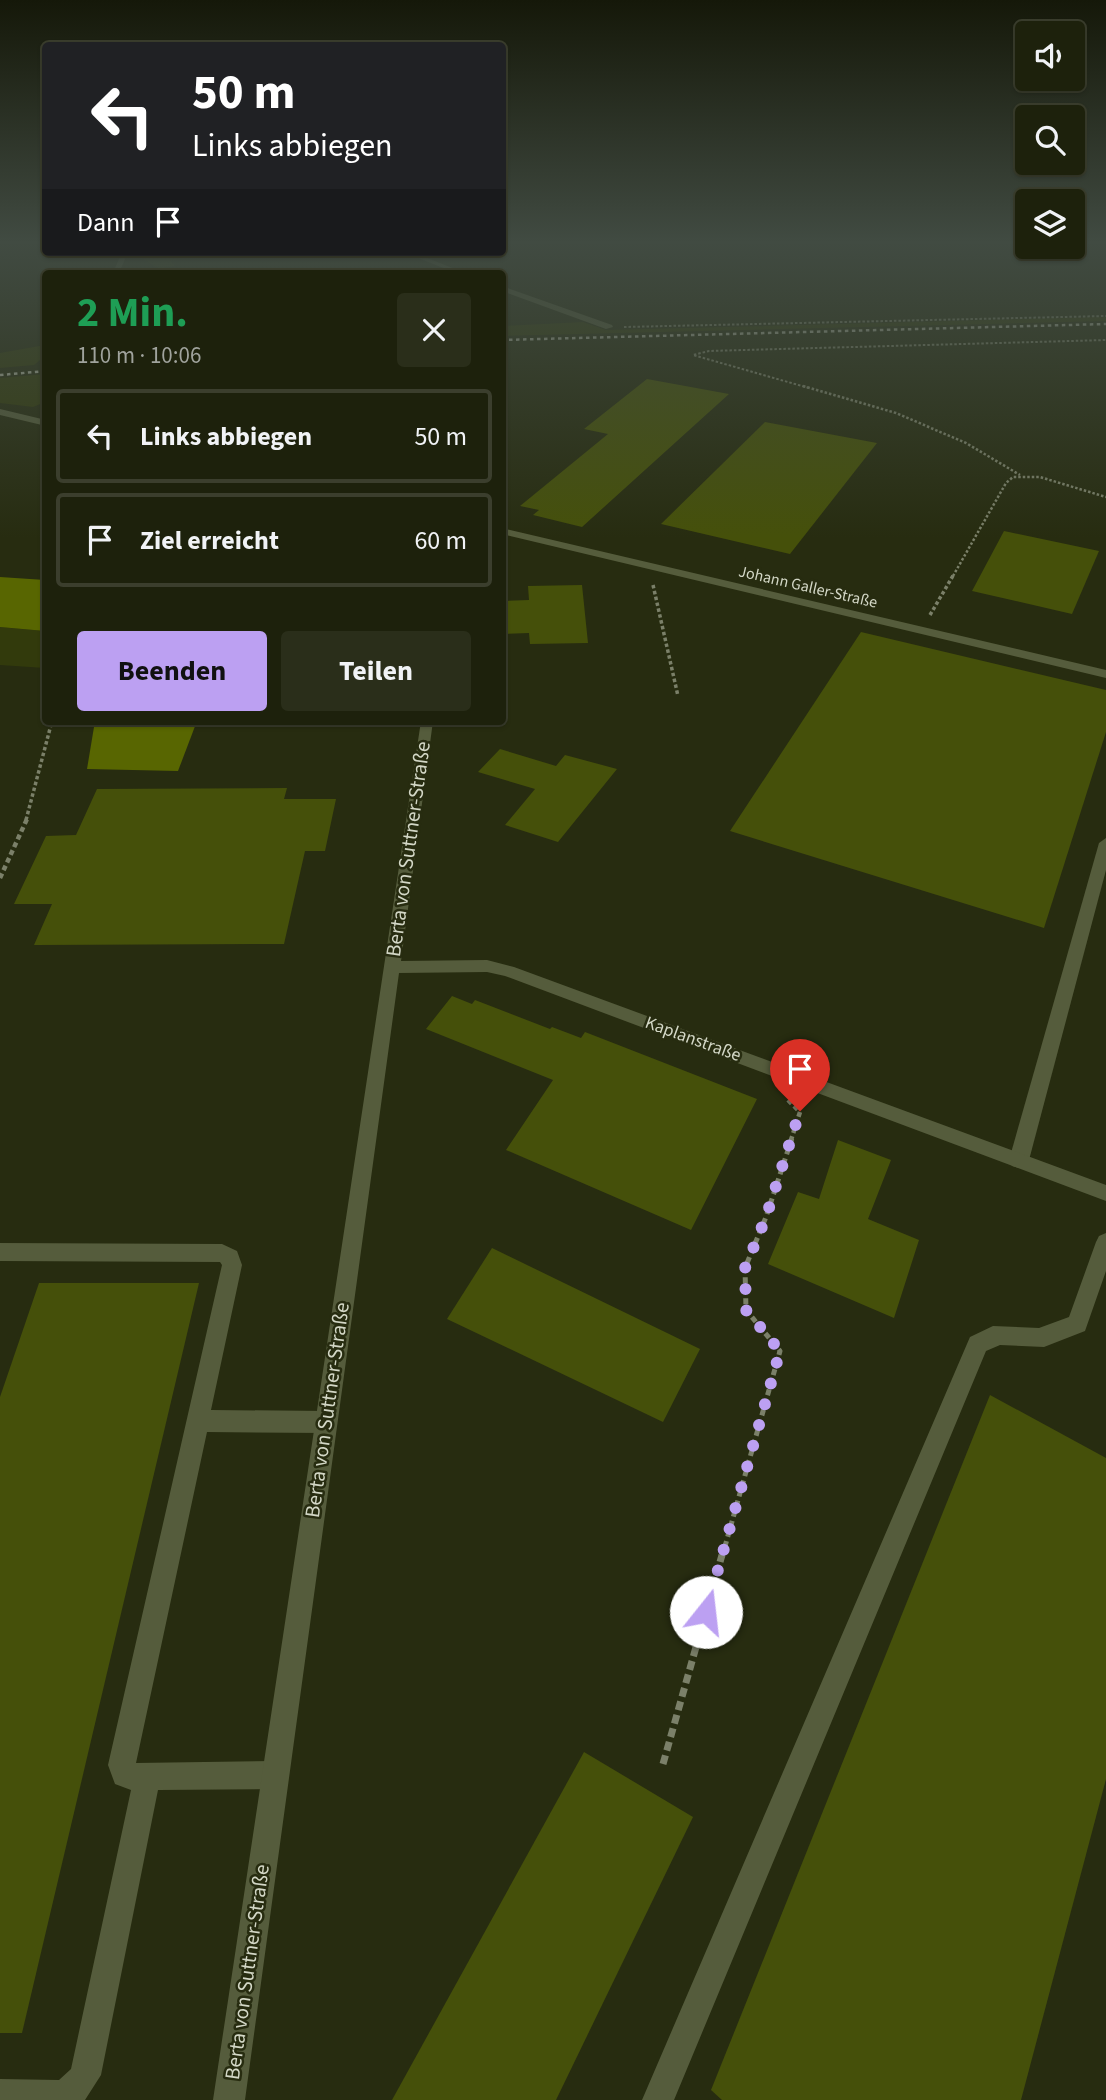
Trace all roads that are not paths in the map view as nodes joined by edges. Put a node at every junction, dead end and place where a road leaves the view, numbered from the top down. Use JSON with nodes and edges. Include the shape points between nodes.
{"nodes":[{"id":1,"x":0,"y":412,"type":"edge"},
{"id":2,"x":42,"y":414,"type":"edge"},
{"id":3,"x":32,"y":420,"type":"junction"},
{"id":4,"x":42,"y":422,"type":"edge"},
{"id":5,"x":506,"y":532,"type":"edge"},
{"id":6,"x":1106,"y":674,"type":"edge"},
{"id":7,"x":425,"y":725,"type":"edge"},
{"id":8,"x":1106,"y":843,"type":"edge"},
{"id":9,"x":390,"y":967,"type":"junction"},
{"id":10,"x":1018,"y":1160,"type":"junction"},
{"id":11,"x":1106,"y":1193,"type":"edge"},
{"id":12,"x":1106,"y":1242,"type":"edge"},
{"id":13,"x":0,"y":1252,"type":"edge"},
{"id":14,"x":198,"y":1421,"type":"junction"},
{"id":15,"x":326,"y":1422,"type":"junction"},
{"id":16,"x":275,"y":1775,"type":"junction"},
{"id":17,"x":147,"y":1777,"type":"junction"},
{"id":18,"x":0,"y":2095,"type":"edge"},
{"id":19,"x":229,"y":2100,"type":"edge"},
{"id":20,"x":658,"y":2100,"type":"edge"}],
"edges":[{"from":1,"to":3,"type":"street"},
{"from":2,"to":3,"type":"street"},
{"from":3,"to":4,"type":"street"},
{"from":5,"to":6,"type":"street","name":"Johann Galler-Straße"},
{"from":7,"to":9,"type":"street","name":"Berta von Suttner-Straße"},
{"from":8,"to":10,"type":"street"},
{"from":9,"to":10,"type":"street","name":"Kaplanstraße","via":[[487,966],[508,971]]},
{"from":9,"to":15,"type":"street","name":"Berta von Suttner-Straße"},
{"from":10,"to":11,"type":"street","name":"Kaplanstraße"},
{"from":12,"to":20,"type":"street","via":[[1077,1324],[1056,1335],[995,1336],[978,1344]]},
{"from":13,"to":14,"type":"street","via":[[222,1253],[230,1257]]},
{"from":14,"to":15,"type":"street"},
{"from":14,"to":17,"type":"street","via":[[122,1765],[125,1774]]},
{"from":15,"to":16,"type":"street","name":"Berta von Suttner-Straße"},
{"from":16,"to":17,"type":"street"},
{"from":16,"to":19,"type":"street","name":"Berta von Suttner-Straße"},
{"from":17,"to":18,"type":"street","via":[[85,2075],[63,2096]]}]}
